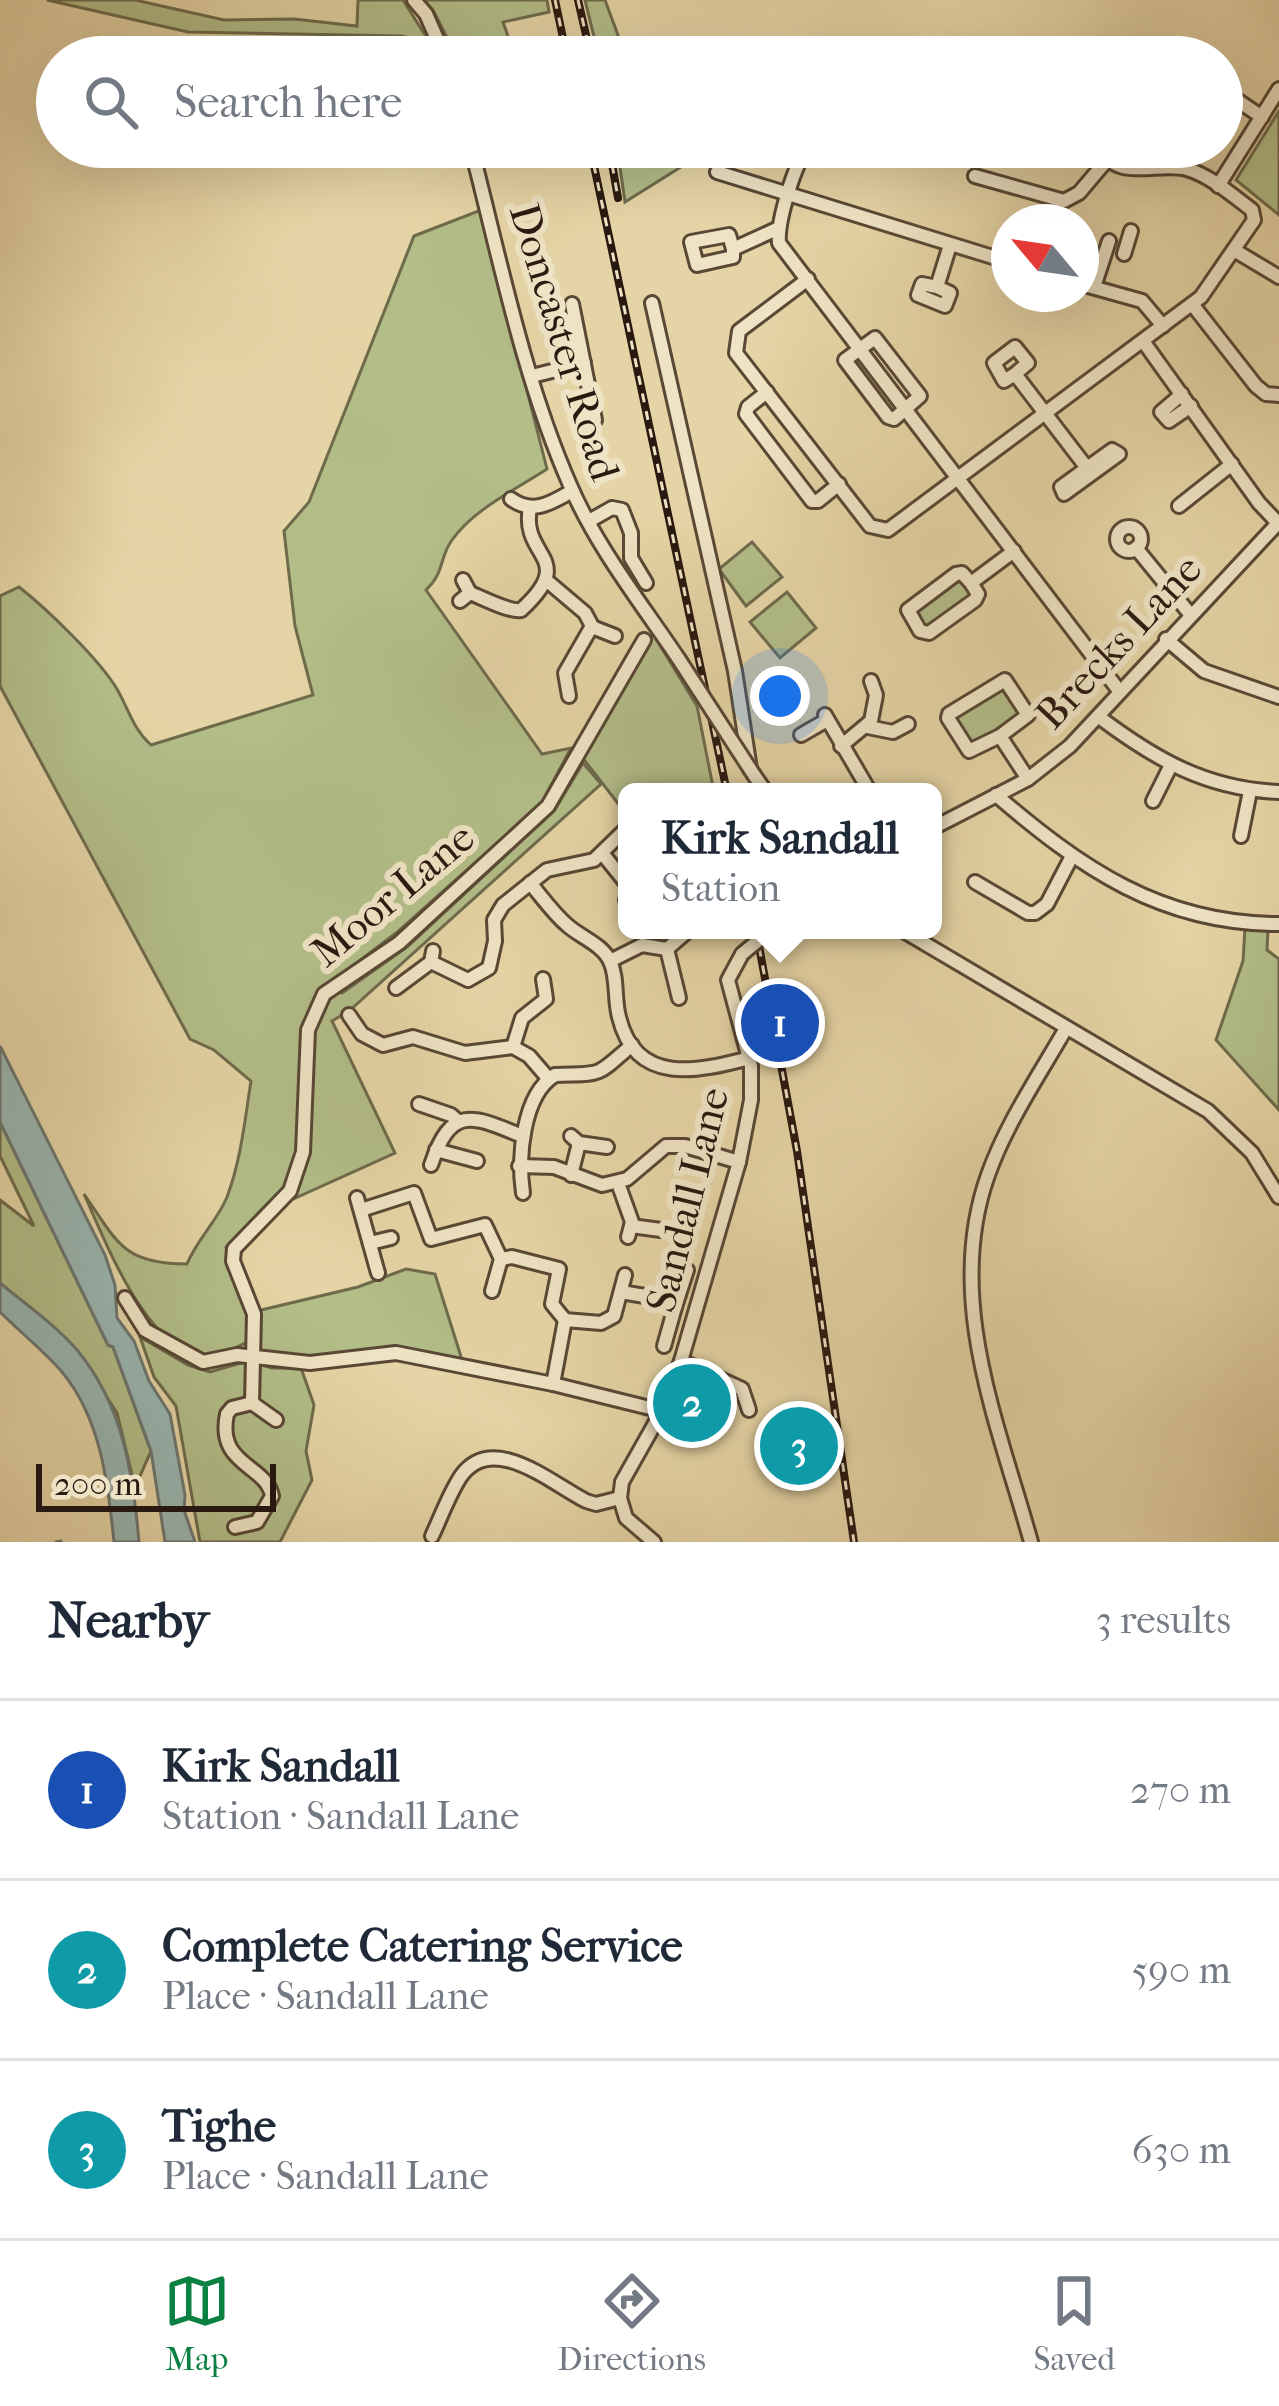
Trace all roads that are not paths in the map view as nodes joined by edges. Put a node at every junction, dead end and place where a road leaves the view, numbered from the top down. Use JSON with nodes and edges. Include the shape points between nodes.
{"nodes":[{"id":1,"x":414,"y":0,"type":"edge"},
{"id":2,"x":436,"y":36,"type":"edge"},
{"id":3,"x":1279,"y":89,"type":"edge"},
{"id":4,"x":1243,"y":104,"type":"edge"},
{"id":5,"x":1262,"y":117,"type":"junction"},
{"id":6,"x":1243,"y":146,"type":"edge"},
{"id":7,"x":477,"y":168,"type":"edge"},
{"id":8,"x":799,"y":168,"type":"edge"},
{"id":9,"x":1094,"y":168,"type":"edge"},
{"id":10,"x":1125,"y":168,"type":"edge"},
{"id":11,"x":1229,"y":168,"type":"edge"},
{"id":12,"x":717,"y":172,"type":"dead end"},
{"id":13,"x":975,"y":176,"type":"dead end"},
{"id":14,"x":1218,"y":185,"type":"junction"},
{"id":15,"x":789,"y":194,"type":"junction"},
{"id":16,"x":779,"y":228,"type":"junction"},
{"id":17,"x":1131,"y":231,"type":"dead end"},
{"id":18,"x":950,"y":245,"type":"junction"},
{"id":19,"x":733,"y":249,"type":"dead end"},
{"id":20,"x":1234,"y":250,"type":"junction"},
{"id":21,"x":991,"y":257,"type":"edge"},
{"id":22,"x":1099,"y":262,"type":"edge"},
{"id":23,"x":1279,"y":277,"type":"edge"},
{"id":24,"x":808,"y":279,"type":"junction"},
{"id":25,"x":937,"y":287,"type":"dead end"},
{"id":26,"x":1099,"y":288,"type":"edge"},
{"id":27,"x":652,"y":303,"type":"dead end"},
{"id":28,"x":572,"y":304,"type":"dead end"},
{"id":29,"x":1192,"y":304,"type":"junction"},
{"id":30,"x":1163,"y":326,"type":"junction"},
{"id":31,"x":1143,"y":341,"type":"junction"},
{"id":32,"x":860,"y":348,"type":"junction"},
{"id":33,"x":584,"y":363,"type":"junction"},
{"id":34,"x":1015,"y":374,"type":"dead end"},
{"id":35,"x":532,"y":376,"type":"junction"},
{"id":36,"x":767,"y":392,"type":"junction"},
{"id":37,"x":1279,"y":395,"type":"edge"},
{"id":38,"x":906,"y":410,"type":"junction"},
{"id":39,"x":1045,"y":413,"type":"junction"},
{"id":40,"x":595,"y":420,"type":"dead end"},
{"id":41,"x":804,"y":439,"type":"junction"},
{"id":42,"x":779,"y":458,"type":"junction"},
{"id":43,"x":1232,"y":464,"type":"junction"},
{"id":44,"x":1087,"y":468,"type":"junction"},
{"id":45,"x":958,"y":478,"type":"junction"},
{"id":46,"x":839,"y":484,"type":"junction"},
{"id":47,"x":572,"y":491,"type":"junction"},
{"id":48,"x":511,"y":499,"type":"dead end"},
{"id":49,"x":1179,"y":506,"type":"dead end"},
{"id":50,"x":530,"y":508,"type":"junction"},
{"id":51,"x":589,"y":521,"type":"junction"},
{"id":52,"x":1278,"y":523,"type":"edge"},
{"id":53,"x":1136,"y":548,"type":"dead end"},
{"id":54,"x":1014,"y":551,"type":"junction"},
{"id":55,"x":546,"y":580,"type":"junction"},
{"id":56,"x":646,"y":583,"type":"dead end"},
{"id":57,"x":970,"y":583,"type":"junction"},
{"id":58,"x":464,"y":592,"type":"dead end"},
{"id":59,"x":1190,"y":614,"type":"junction"},
{"id":60,"x":592,"y":627,"type":"junction"},
{"id":61,"x":615,"y":636,"type":"dead end"},
{"id":62,"x":1166,"y":639,"type":"junction"},
{"id":63,"x":644,"y":640,"type":"dead end"},
{"id":64,"x":869,"y":678,"type":"dead end"},
{"id":65,"x":1120,"y":692,"type":"junction"},
{"id":66,"x":569,"y":696,"type":"dead end"},
{"id":67,"x":1279,"y":697,"type":"edge"},
{"id":68,"x":1099,"y":717,"type":"junction"},
{"id":69,"x":908,"y":724,"type":"dead end"},
{"id":70,"x":868,"y":728,"type":"junction"},
{"id":71,"x":801,"y":735,"type":"dead end"},
{"id":72,"x":1000,"y":736,"type":"junction"},
{"id":73,"x":841,"y":746,"type":"junction"},
{"id":74,"x":1170,"y":766,"type":"junction"},
{"id":75,"x":752,"y":772,"type":"junction"},
{"id":76,"x":1028,"y":779,"type":"junction"},
{"id":77,"x":760,"y":783,"type":"edge"},
{"id":78,"x":865,"y":783,"type":"edge"},
{"id":79,"x":1250,"y":791,"type":"junction"},
{"id":80,"x":1279,"y":792,"type":"edge"},
{"id":81,"x":996,"y":795,"type":"junction"},
{"id":82,"x":1153,"y":800,"type":"dead end"},
{"id":83,"x":942,"y":823,"type":"edge"},
{"id":84,"x":598,"y":827,"type":"dead end"},
{"id":85,"x":618,"y":835,"type":"edge"},
{"id":86,"x":1241,"y":836,"type":"dead end"},
{"id":87,"x":611,"y":840,"type":"junction"},
{"id":88,"x":602,"y":853,"type":"junction"},
{"id":89,"x":1071,"y":858,"type":"junction"},
{"id":90,"x":618,"y":873,"type":"edge"},
{"id":91,"x":530,"y":883,"type":"junction"},
{"id":92,"x":975,"y":883,"type":"dead end"},
{"id":93,"x":1279,"y":924,"type":"edge"},
{"id":94,"x":679,"y":939,"type":"edge"},
{"id":95,"x":760,"y":939,"type":"edge"},
{"id":96,"x":917,"y":939,"type":"edge"},
{"id":97,"x":667,"y":949,"type":"junction"},
{"id":98,"x":610,"y":961,"type":"junction"},
{"id":99,"x":396,"y":988,"type":"dead end"},
{"id":100,"x":550,"y":988,"type":"dead end"},
{"id":101,"x":679,"y":998,"type":"dead end"},
{"id":102,"x":350,"y":1015,"type":"dead end"},
{"id":103,"x":1065,"y":1030,"type":"junction"},
{"id":104,"x":632,"y":1045,"type":"junction"},
{"id":105,"x":513,"y":1047,"type":"junction"},
{"id":106,"x":750,"y":1058,"type":"junction"},
{"id":107,"x":548,"y":1078,"type":"junction"},
{"id":108,"x":419,"y":1104,"type":"dead end"},
{"id":109,"x":458,"y":1121,"type":"junction"},
{"id":110,"x":522,"y":1136,"type":"junction"},
{"id":111,"x":607,"y":1147,"type":"dead end"},
{"id":112,"x":477,"y":1160,"type":"dead end"},
{"id":113,"x":739,"y":1162,"type":"junction"},
{"id":114,"x":519,"y":1166,"type":"junction"},
{"id":115,"x":572,"y":1175,"type":"junction"},
{"id":116,"x":618,"y":1183,"type":"junction"},
{"id":117,"x":523,"y":1193,"type":"dead end"},
{"id":118,"x":1279,"y":1197,"type":"edge"},
{"id":119,"x":661,"y":1230,"type":"dead end"},
{"id":120,"x":392,"y":1238,"type":"dead end"},
{"id":121,"x":370,"y":1244,"type":"junction"},
{"id":122,"x":501,"y":1258,"type":"junction"},
{"id":123,"x":687,"y":1270,"type":"dead end"},
{"id":124,"x":378,"y":1273,"type":"dead end"},
{"id":125,"x":625,"y":1275,"type":"dead end"},
{"id":126,"x":492,"y":1291,"type":"dead end"},
{"id":127,"x":621,"y":1292,"type":"junction"},
{"id":128,"x":125,"y":1298,"type":"dead end"},
{"id":129,"x":675,"y":1307,"type":"junction"},
{"id":130,"x":566,"y":1320,"type":"junction"},
{"id":131,"x":664,"y":1346,"type":"dead end"},
{"id":132,"x":253,"y":1357,"type":"junction"},
{"id":133,"x":681,"y":1361,"type":"junction"},
{"id":134,"x":554,"y":1384,"type":"junction"},
{"id":135,"x":252,"y":1403,"type":"junction"},
{"id":136,"x":748,"y":1410,"type":"dead end"},
{"id":137,"x":662,"y":1412,"type":"junction"},
{"id":138,"x":276,"y":1420,"type":"dead end"},
{"id":139,"x":620,"y":1498,"type":"junction"},
{"id":140,"x":235,"y":1527,"type":"dead end"},
{"id":141,"x":432,"y":1536,"type":"dead end"},
{"id":142,"x":654,"y":1542,"type":"edge"},
{"id":143,"x":1031,"y":1542,"type":"edge"}],
"edges":[{"from":1,"to":2,"type":"street"},
{"from":3,"to":5,"type":"street"},
{"from":4,"to":5,"type":"street"},
{"from":5,"to":6,"type":"street"},
{"from":7,"to":35,"type":"street","name":"Doncaster Road"},
{"from":8,"to":15,"type":"street"},
{"from":9,"to":13,"type":"street","via":[[1079,193],[1064,200]]},
{"from":10,"to":14,"type":"street","via":[[1188,169]]},
{"from":11,"to":14,"type":"street"},
{"from":12,"to":15,"type":"street"},
{"from":14,"to":20,"type":"street","via":[[1255,214]]},
{"from":15,"to":16,"type":"street"},
{"from":15,"to":18,"type":"street"},
{"from":16,"to":19,"type":"street"},
{"from":16,"to":24,"type":"street","via":[[779,243]]},
{"from":17,"to":22,"type":"street","via":[[1126,255],[1107,245]]},
{"from":18,"to":21,"type":"street"},
{"from":18,"to":25,"type":"street"},
{"from":20,"to":23,"type":"street"},
{"from":20,"to":29,"type":"street"},
{"from":24,"to":32,"type":"street"},
{"from":24,"to":36,"type":"street","via":[[737,335],[736,352]]},
{"from":26,"to":30,"type":"street","via":[[1142,301]]},
{"from":27,"to":75,"type":"street"},
{"from":28,"to":33,"type":"street"},
{"from":29,"to":30,"type":"street"},
{"from":29,"to":37,"type":"street","via":[[1256,386]]},
{"from":30,"to":31,"type":"street"},
{"from":31,"to":39,"type":"street"},
{"from":31,"to":43,"type":"street"},
{"from":32,"to":38,"type":"street","via":[[874,338],[920,396]]},
{"from":32,"to":38,"type":"street","via":[[845,362],[888,418]]},
{"from":33,"to":35,"type":"street"},
{"from":33,"to":40,"type":"street"},
{"from":34,"to":39,"type":"street"},
{"from":35,"to":47,"type":"street","name":"Doncaster Road"},
{"from":36,"to":41,"type":"street"},
{"from":36,"to":42,"type":"street","via":[[746,414]]},
{"from":38,"to":45,"type":"street"},
{"from":39,"to":44,"type":"street"},
{"from":39,"to":45,"type":"street"},
{"from":41,"to":42,"type":"street"},
{"from":41,"to":46,"type":"street"},
{"from":42,"to":46,"type":"street","via":[[815,502]]},
{"from":43,"to":49,"type":"street"},
{"from":43,"to":52,"type":"street"},
{"from":44,"to":44,"type":"street","via":[[1112,450],[1119,454],[1064,494],[1061,487]]},
{"from":45,"to":46,"type":"street","via":[[888,530],[870,526]]},
{"from":45,"to":54,"type":"street"},
{"from":47,"to":50,"type":"street"},
{"from":47,"to":51,"type":"street","name":"Doncaster Road"},
{"from":48,"to":50,"type":"street"},
{"from":50,"to":55,"type":"street"},
{"from":51,"to":56,"type":"street","via":[[622,510],[631,558]]},
{"from":51,"to":75,"type":"street","name":"Doncaster Road","bridge":true},
{"from":52,"to":59,"type":"street","name":"Brecks Lane"},
{"from":53,"to":59,"type":"street"},
{"from":54,"to":57,"type":"street"},
{"from":54,"to":65,"type":"street"},
{"from":55,"to":58,"type":"street","via":[[521,610]]},
{"from":55,"to":60,"type":"street"},
{"from":57,"to":57,"type":"street","via":[[978,597],[929,633],[908,616],[956,574]]},
{"from":59,"to":62,"type":"street","name":"Brecks Lane"},
{"from":60,"to":61,"type":"street"},
{"from":60,"to":66,"type":"street","via":[[559,670]]},
{"from":62,"to":65,"type":"street","name":"Brecks Lane"},
{"from":62,"to":67,"type":"street","via":[[1204,671]]},
{"from":63,"to":132,"type":"street","name":"Moor Lane","via":[[548,806],[399,943],[324,994],[308,1030],[303,1152],[290,1191],[234,1249],[254,1314]]},
{"from":64,"to":70,"type":"street","via":[[876,695]]},
{"from":65,"to":68,"type":"street","name":"Brecks Lane"},
{"from":68,"to":74,"type":"street"},
{"from":68,"to":76,"type":"street","name":"Brecks Lane"},
{"from":69,"to":70,"type":"street","via":[[893,732]]},
{"from":70,"to":73,"type":"street"},
{"from":71,"to":73,"type":"street","via":[[826,717]]},
{"from":72,"to":72,"type":"street","via":[[969,751],[947,716],[1005,680],[1028,715]]},
{"from":72,"to":76,"type":"street"},
{"from":73,"to":78,"type":"street"},
{"from":74,"to":79,"type":"street"},
{"from":74,"to":82,"type":"street"},
{"from":75,"to":77,"type":"street","name":"Doncaster Road"},
{"from":76,"to":81,"type":"street","name":"Brecks Lane"},
{"from":79,"to":80,"type":"street"},
{"from":79,"to":86,"type":"street"},
{"from":81,"to":83,"type":"street","name":"Brecks Lane"},
{"from":81,"to":89,"type":"street"},
{"from":84,"to":87,"type":"street"},
{"from":85,"to":87,"type":"street"},
{"from":87,"to":88,"type":"street"},
{"from":88,"to":90,"type":"street"},
{"from":88,"to":91,"type":"street"},
{"from":89,"to":92,"type":"street","via":[[1035,913]]},
{"from":89,"to":93,"type":"street","via":[[1137,896]]},
{"from":91,"to":98,"type":"street"},
{"from":91,"to":99,"type":"street","via":[[499,910],[489,968],[460,979],[432,956]]},
{"from":94,"to":97,"type":"street"},
{"from":95,"to":106,"type":"street","name":"Sandall Lane","bridge":true,"via":[[728,980]]},
{"from":96,"to":103,"type":"street"},
{"from":97,"to":98,"type":"street","via":[[642,945]]},
{"from":97,"to":101,"type":"street"},
{"from":98,"to":104,"type":"street"},
{"from":100,"to":105,"type":"street","via":[[522,1018]]},
{"from":102,"to":105,"type":"street","via":[[355,1034],[383,1045],[413,1037],[465,1053]]},
{"from":103,"to":118,"type":"street","via":[[1221,1120]]},
{"from":103,"to":143,"type":"street","via":[[988,1174],[969,1268],[977,1349]]},
{"from":104,"to":106,"type":"street","via":[[656,1066],[682,1071]]},
{"from":104,"to":107,"type":"street","via":[[593,1075]]},
{"from":105,"to":107,"type":"street"},
{"from":106,"to":113,"type":"street","name":"Sandall Lane"},
{"from":107,"to":110,"type":"street"},
{"from":108,"to":109,"type":"street"},
{"from":109,"to":110,"type":"street","via":[[476,1118]]},
{"from":109,"to":112,"type":"street","via":[[442,1133],[434,1157]]},
{"from":110,"to":114,"type":"street"},
{"from":111,"to":115,"type":"street","via":[[575,1139]]},
{"from":113,"to":116,"type":"street","via":[[666,1146]]},
{"from":113,"to":133,"type":"street","name":"Sandall Lane"},
{"from":114,"to":115,"type":"street"},
{"from":114,"to":117,"type":"street"},
{"from":115,"to":116,"type":"street"},
{"from":116,"to":119,"type":"street","via":[[630,1232]]},
{"from":120,"to":121,"type":"street"},
{"from":121,"to":122,"type":"street","via":[[359,1204],[414,1193],[431,1240],[485,1225]]},
{"from":121,"to":124,"type":"street"},
{"from":122,"to":126,"type":"street"},
{"from":122,"to":130,"type":"street","via":[[559,1269],[552,1304]]},
{"from":123,"to":129,"type":"street"},
{"from":125,"to":127,"type":"street"},
{"from":127,"to":129,"type":"street"},
{"from":127,"to":130,"type":"street","via":[[604,1323]]},
{"from":128,"to":132,"type":"street","via":[[145,1330],[193,1358]]},
{"from":129,"to":131,"type":"street"},
{"from":130,"to":134,"type":"street"},
{"from":132,"to":134,"type":"street","via":[[310,1363],[395,1354]]},
{"from":132,"to":135,"type":"street"},
{"from":133,"to":136,"type":"street","name":"Sandall Lane","via":[[742,1390]]},
{"from":133,"to":137,"type":"street","name":"Sandall Lane"},
{"from":134,"to":137,"type":"street"},
{"from":135,"to":138,"type":"street"},
{"from":135,"to":140,"type":"street","via":[[227,1414],[229,1445],[272,1496],[256,1522]]},
{"from":137,"to":139,"type":"street","name":"Sandall Lane","via":[[627,1468]]},
{"from":139,"to":141,"type":"street","via":[[586,1501],[516,1462],[491,1458],[462,1474]]},
{"from":139,"to":142,"type":"street","via":[[626,1518]]}]}
